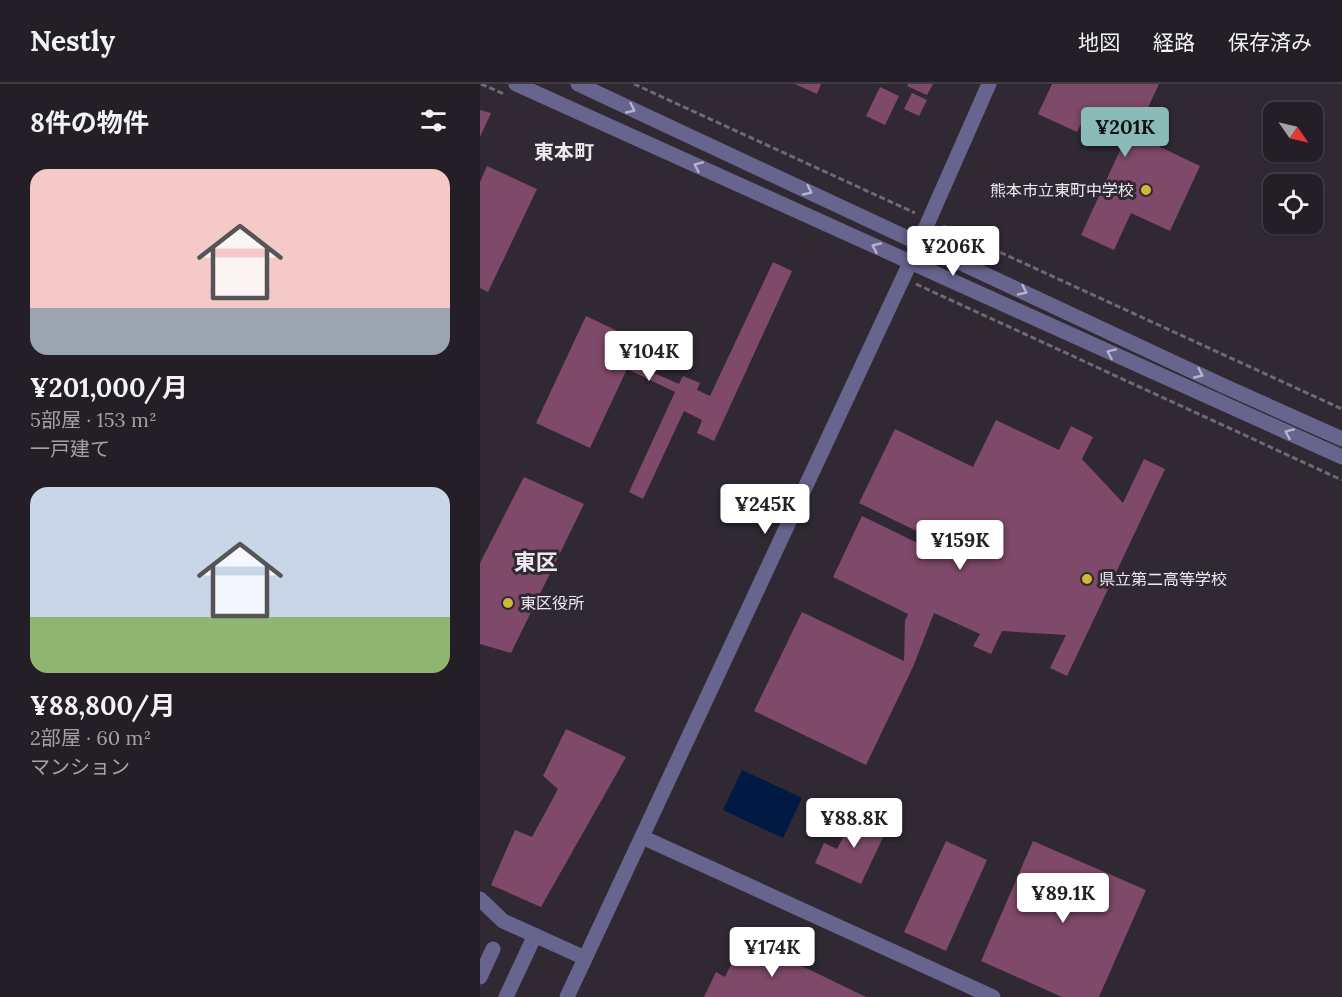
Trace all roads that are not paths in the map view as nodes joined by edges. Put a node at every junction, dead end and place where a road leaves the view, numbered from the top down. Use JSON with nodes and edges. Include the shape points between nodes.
{"nodes":[{"id":1,"x":516,"y":84,"type":"edge"},
{"id":2,"x":578,"y":84,"type":"edge"},
{"id":3,"x":989,"y":84,"type":"edge"},
{"id":4,"x":919,"y":242,"type":"junction"},
{"id":5,"x":910,"y":263,"type":"junction"},
{"id":6,"x":1342,"y":439,"type":"edge"},
{"id":7,"x":1342,"y":457,"type":"edge"},
{"id":8,"x":642,"y":837,"type":"junction"},
{"id":9,"x":480,"y":899,"type":"edge"},
{"id":10,"x":534,"y":935,"type":"junction"},
{"id":11,"x":493,"y":949,"type":"dead end"},
{"id":12,"x":585,"y":958,"type":"junction"},
{"id":13,"x":480,"y":977,"type":"edge"},
{"id":14,"x":506,"y":997,"type":"edge"},
{"id":15,"x":567,"y":997,"type":"edge"},
{"id":16,"x":993,"y":997,"type":"edge"}],
"edges":[{"from":5,"to":1,"type":"street","one_way":true},
{"from":2,"to":4,"type":"street","one_way":true},
{"from":3,"to":4,"type":"street"},
{"from":4,"to":5,"type":"street"},
{"from":4,"to":6,"type":"street","one_way":true},
{"from":7,"to":5,"type":"street","one_way":true},
{"from":5,"to":8,"type":"street"},
{"from":8,"to":12,"type":"street"},
{"from":8,"to":16,"type":"street"},
{"from":9,"to":10,"type":"street","via":[[503,921]]},
{"from":10,"to":12,"type":"street"},
{"from":10,"to":14,"type":"street"},
{"from":11,"to":13,"type":"street"},
{"from":12,"to":15,"type":"street"}]}
